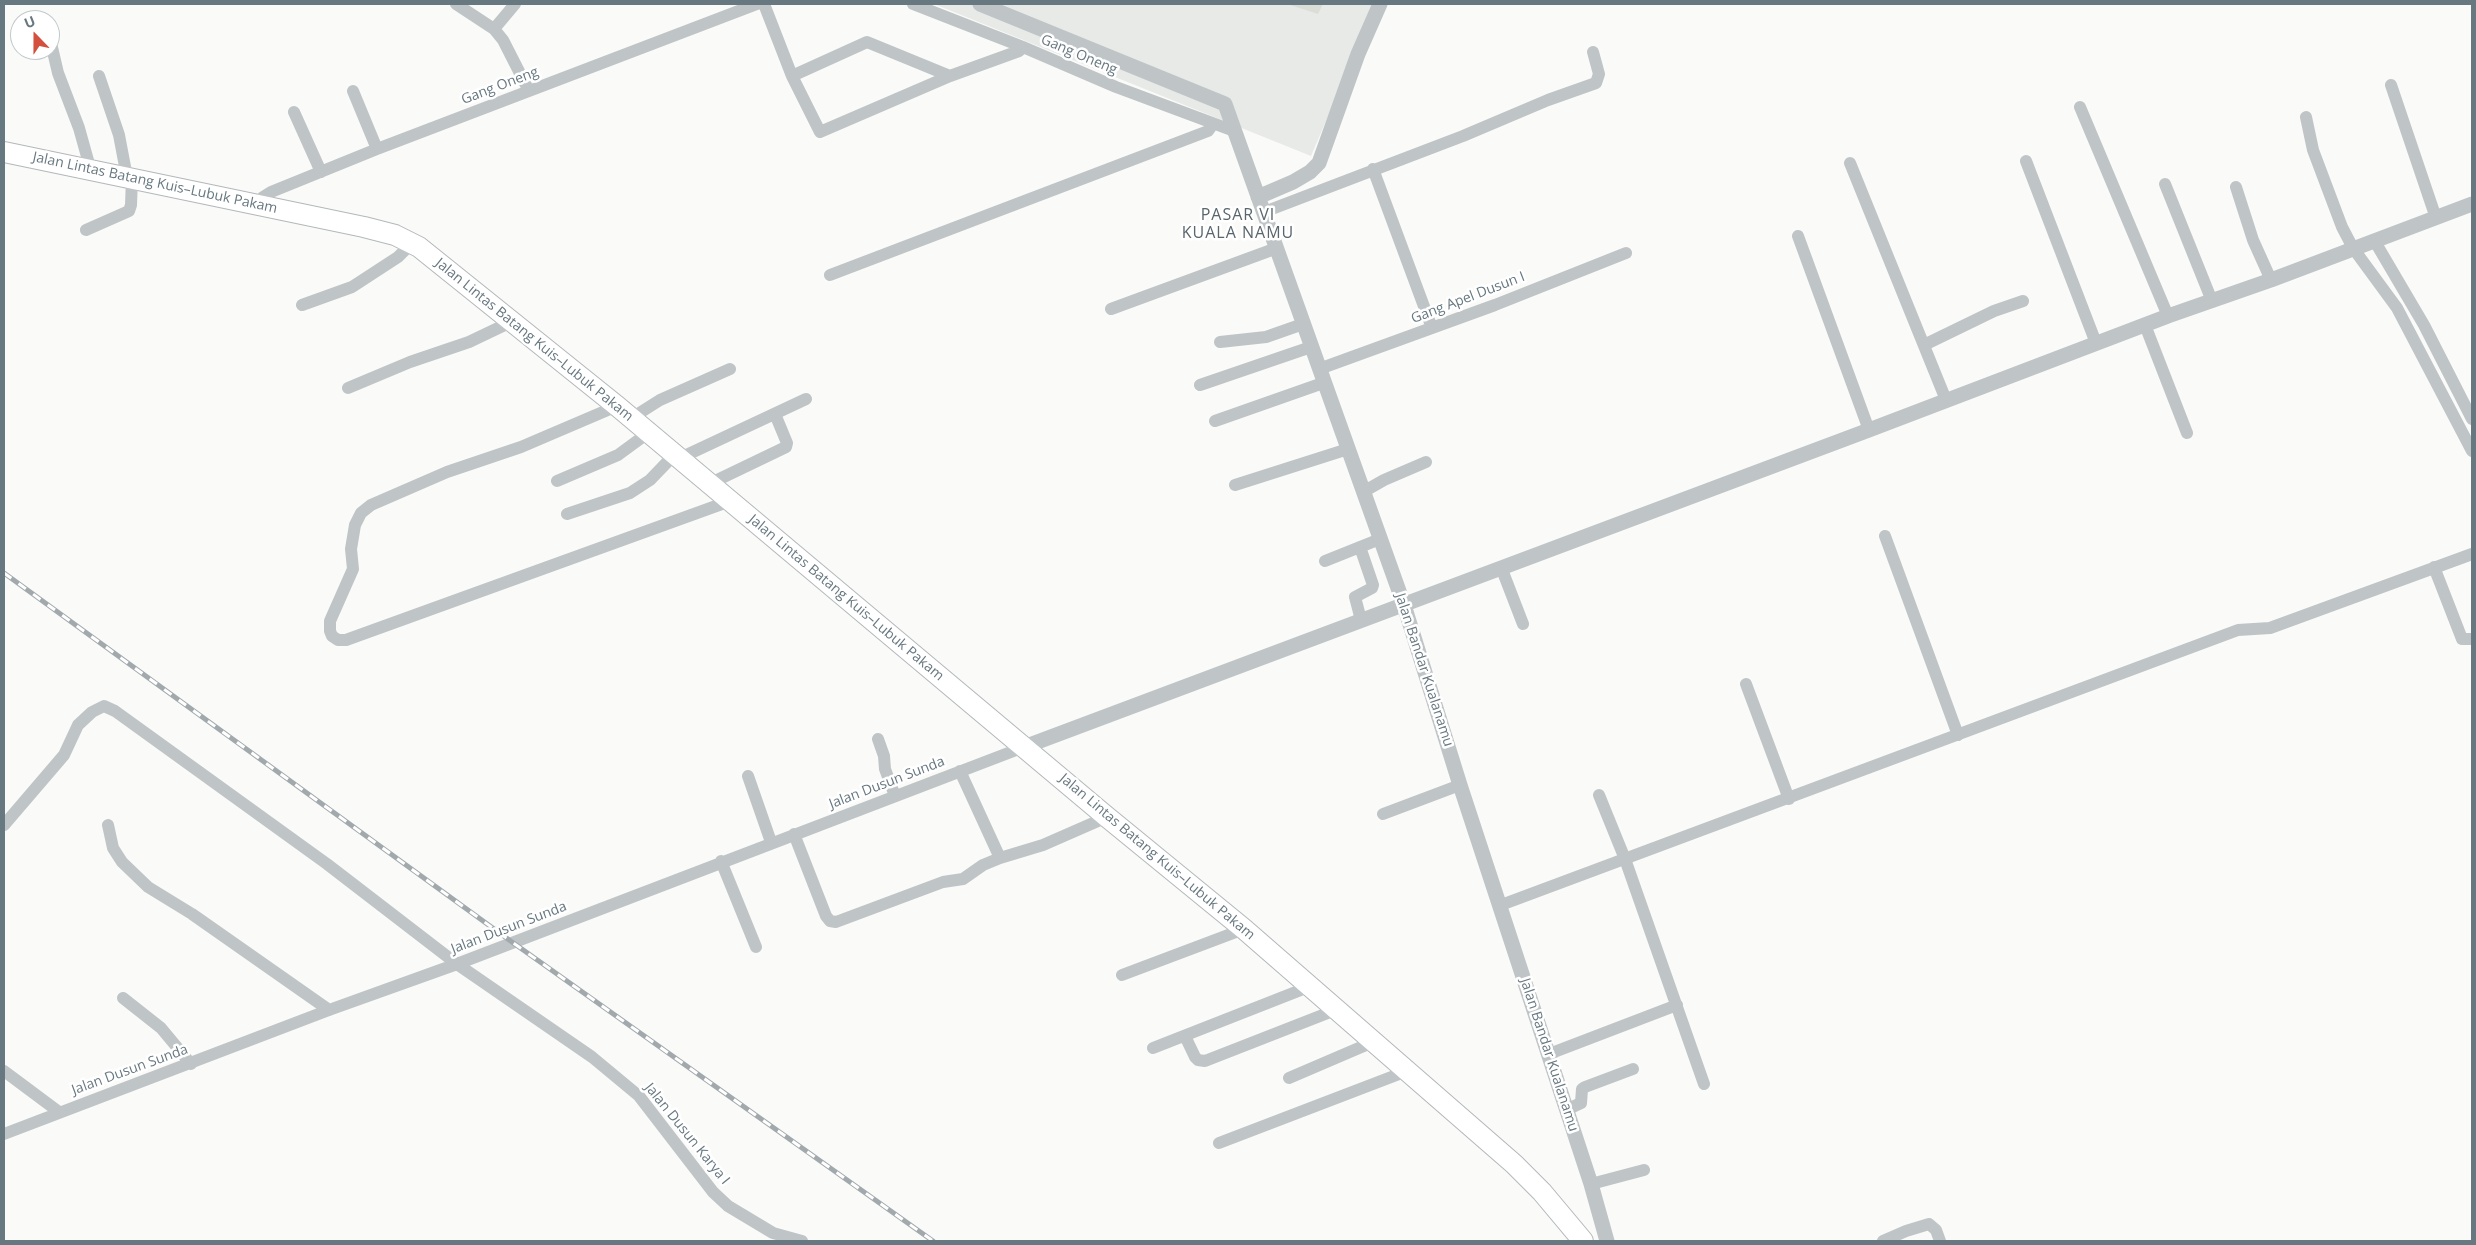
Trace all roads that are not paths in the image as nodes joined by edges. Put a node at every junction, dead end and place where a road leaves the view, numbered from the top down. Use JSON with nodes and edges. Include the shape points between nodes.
{"nodes":[{"id":1,"x":456,"y":4,"type":"edge"},
{"id":2,"x":515,"y":4,"type":"edge"},
{"id":3,"x":757,"y":4,"type":"edge"},
{"id":4,"x":764,"y":4,"type":"edge"},
{"id":5,"x":913,"y":4,"type":"edge"},
{"id":6,"x":980,"y":4,"type":"edge"},
{"id":7,"x":1380,"y":4,"type":"edge"},
{"id":8,"x":494,"y":29,"type":"junction"},
{"id":9,"x":1023,"y":47,"type":"junction"},
{"id":10,"x":1593,"y":52,"type":"dead end"},
{"id":11,"x":55,"y":60,"type":"edge"},
{"id":12,"x":99,"y":76,"type":"dead end"},
{"id":13,"x":792,"y":76,"type":"junction"},
{"id":14,"x":950,"y":76,"type":"junction"},
{"id":15,"x":2391,"y":85,"type":"dead end"},
{"id":16,"x":353,"y":91,"type":"dead end"},
{"id":17,"x":530,"y":91,"type":"junction"},
{"id":18,"x":2080,"y":107,"type":"dead end"},
{"id":19,"x":294,"y":112,"type":"dead end"},
{"id":20,"x":2306,"y":117,"type":"dead end"},
{"id":21,"x":1213,"y":124,"type":"junction"},
{"id":22,"x":1234,"y":131,"type":"junction"},
{"id":23,"x":377,"y":149,"type":"junction"},
{"id":24,"x":4,"y":152,"type":"edge"},
{"id":25,"x":2026,"y":161,"type":"dead end"},
{"id":26,"x":1850,"y":163,"type":"dead end"},
{"id":27,"x":1373,"y":169,"type":"junction"},
{"id":28,"x":91,"y":171,"type":"junction"},
{"id":29,"x":321,"y":172,"type":"junction"},
{"id":30,"x":129,"y":177,"type":"junction"},
{"id":31,"x":1293,"y":182,"type":"junction"},
{"id":32,"x":2165,"y":184,"type":"dead end"},
{"id":33,"x":2236,"y":187,"type":"dead end"},
{"id":34,"x":1258,"y":197,"type":"junction"},
{"id":35,"x":1298,"y":197,"type":"junction"},
{"id":36,"x":258,"y":204,"type":"junction"},
{"id":37,"x":2472,"y":204,"type":"edge"},
{"id":38,"x":1264,"y":212,"type":"junction"},
{"id":39,"x":2436,"y":218,"type":"junction"},
{"id":40,"x":86,"y":230,"type":"dead end"},
{"id":41,"x":1798,"y":236,"type":"dead end"},
{"id":42,"x":2374,"y":240,"type":"junction"},
{"id":43,"x":412,"y":243,"type":"junction"},
{"id":44,"x":1277,"y":248,"type":"junction"},
{"id":45,"x":2353,"y":248,"type":"junction"},
{"id":46,"x":1626,"y":253,"type":"dead end"},
{"id":47,"x":830,"y":275,"type":"dead end"},
{"id":48,"x":2271,"y":280,"type":"junction"},
{"id":49,"x":2023,"y":301,"type":"dead end"},
{"id":50,"x":2212,"y":301,"type":"junction"},
{"id":51,"x":302,"y":304,"type":"dead end"},
{"id":52,"x":1111,"y":309,"type":"dead end"},
{"id":53,"x":2168,"y":316,"type":"junction"},
{"id":54,"x":513,"y":321,"type":"junction"},
{"id":55,"x":1303,"y":324,"type":"junction"},
{"id":56,"x":2145,"y":325,"type":"junction"},
{"id":57,"x":1432,"y":328,"type":"junction"},
{"id":58,"x":1220,"y":342,"type":"dead end"},
{"id":59,"x":2096,"y":343,"type":"junction"},
{"id":60,"x":1924,"y":345,"type":"junction"},
{"id":61,"x":1311,"y":347,"type":"junction"},
{"id":62,"x":730,"y":369,"type":"dead end"},
{"id":63,"x":1321,"y":376,"type":"junction"},
{"id":64,"x":1200,"y":385,"type":"dead end"},
{"id":65,"x":348,"y":388,"type":"dead end"},
{"id":66,"x":806,"y":399,"type":"dead end"},
{"id":67,"x":1946,"y":400,"type":"junction"},
{"id":68,"x":623,"y":412,"type":"junction"},
{"id":69,"x":775,"y":414,"type":"junction"},
{"id":70,"x":2472,"y":419,"type":"edge"},
{"id":71,"x":1216,"y":421,"type":"dead end"},
{"id":72,"x":1869,"y":430,"type":"junction"},
{"id":73,"x":648,"y":433,"type":"junction"},
{"id":74,"x":2187,"y":433,"type":"dead end"},
{"id":75,"x":1348,"y":449,"type":"junction"},
{"id":76,"x":2472,"y":451,"type":"edge"},
{"id":77,"x":676,"y":457,"type":"junction"},
{"id":78,"x":1426,"y":462,"type":"dead end"},
{"id":79,"x":557,"y":481,"type":"dead end"},
{"id":80,"x":709,"y":484,"type":"junction"},
{"id":81,"x":1235,"y":485,"type":"dead end"},
{"id":82,"x":1363,"y":492,"type":"junction"},
{"id":83,"x":730,"y":501,"type":"junction"},
{"id":84,"x":567,"y":514,"type":"dead end"},
{"id":85,"x":1885,"y":536,"type":"dead end"},
{"id":86,"x":1380,"y":539,"type":"junction"},
{"id":87,"x":1360,"y":547,"type":"junction"},
{"id":88,"x":2472,"y":554,"type":"edge"},
{"id":89,"x":1325,"y":561,"type":"dead end"},
{"id":90,"x":1388,"y":562,"type":"junction"},
{"id":91,"x":1501,"y":567,"type":"junction"},
{"id":92,"x":2434,"y":567,"type":"junction"},
{"id":93,"x":1368,"y":570,"type":"junction"},
{"id":94,"x":1404,"y":605,"type":"junction"},
{"id":95,"x":1361,"y":620,"type":"junction"},
{"id":96,"x":1523,"y":624,"type":"dead end"},
{"id":97,"x":2472,"y":639,"type":"edge"},
{"id":98,"x":1746,"y":684,"type":"dead end"},
{"id":99,"x":1958,"y":735,"type":"junction"},
{"id":100,"x":878,"y":739,"type":"dead end"},
{"id":101,"x":1024,"y":746,"type":"junction"},
{"id":102,"x":960,"y":771,"type":"junction"},
{"id":103,"x":748,"y":776,"type":"dead end"},
{"id":104,"x":1460,"y":785,"type":"junction"},
{"id":105,"x":1599,"y":795,"type":"dead end"},
{"id":106,"x":895,"y":796,"type":"junction"},
{"id":107,"x":1789,"y":799,"type":"junction"},
{"id":108,"x":1383,"y":814,"type":"dead end"},
{"id":109,"x":1107,"y":817,"type":"junction"},
{"id":110,"x":4,"y":825,"type":"edge"},
{"id":111,"x":108,"y":825,"type":"dead end"},
{"id":112,"x":794,"y":834,"type":"junction"},
{"id":113,"x":771,"y":842,"type":"junction"},
{"id":114,"x":1000,"y":858,"type":"junction"},
{"id":115,"x":1625,"y":859,"type":"junction"},
{"id":116,"x":721,"y":861,"type":"junction"},
{"id":117,"x":1501,"y":905,"type":"junction"},
{"id":118,"x":1244,"y":929,"type":"junction"},
{"id":119,"x":756,"y":948,"type":"dead end"},
{"id":120,"x":457,"y":964,"type":"junction"},
{"id":121,"x":1122,"y":975,"type":"dead end"},
{"id":122,"x":1311,"y":986,"type":"junction"},
{"id":123,"x":123,"y":998,"type":"dead end"},
{"id":124,"x":1676,"y":1005,"type":"junction"},
{"id":125,"x":1338,"y":1009,"type":"junction"},
{"id":126,"x":329,"y":1010,"type":"junction"},
{"id":127,"x":1185,"y":1036,"type":"junction"},
{"id":128,"x":1373,"y":1042,"type":"junction"},
{"id":129,"x":1153,"y":1048,"type":"dead end"},
{"id":130,"x":1549,"y":1054,"type":"junction"},
{"id":131,"x":191,"y":1064,"type":"junction"},
{"id":132,"x":1633,"y":1069,"type":"dead end"},
{"id":133,"x":4,"y":1071,"type":"edge"},
{"id":134,"x":1407,"y":1071,"type":"junction"},
{"id":135,"x":1288,"y":1078,"type":"dead end"},
{"id":136,"x":1704,"y":1084,"type":"dead end"},
{"id":137,"x":1566,"y":1110,"type":"junction"},
{"id":138,"x":59,"y":1112,"type":"junction"},
{"id":139,"x":4,"y":1134,"type":"edge"},
{"id":140,"x":1218,"y":1143,"type":"dead end"},
{"id":141,"x":1644,"y":1170,"type":"dead end"},
{"id":142,"x":1592,"y":1184,"type":"junction"},
{"id":143,"x":802,"y":1241,"type":"edge"},
{"id":144,"x":1583,"y":1241,"type":"edge"},
{"id":145,"x":1607,"y":1241,"type":"edge"},
{"id":146,"x":1883,"y":1241,"type":"edge"},
{"id":147,"x":1940,"y":1241,"type":"edge"}],
"edges":[{"from":1,"to":8,"type":"street"},
{"from":2,"to":8,"type":"street"},
{"from":3,"to":17,"type":"street","name":"Gang Oneng"},
{"from":4,"to":13,"type":"street"},
{"from":5,"to":9,"type":"street","name":"Gang Oneng"},
{"from":6,"to":22,"type":"street","name":"Jalan Bandar Kualanamu","via":[[1225,104]]},
{"from":7,"to":31,"type":"street","via":[[1358,54],[1319,163]]},
{"from":8,"to":17,"type":"street"},
{"from":9,"to":14,"type":"street"},
{"from":9,"to":21,"type":"street","name":"Gang Oneng"},
{"from":10,"to":27,"type":"street","via":[[1599,74],[1596,83]]},
{"from":11,"to":28,"type":"street"},
{"from":12,"to":30,"type":"street"},
{"from":13,"to":14,"type":"street","via":[[867,42]]},
{"from":13,"to":14,"type":"street","via":[[820,132]]},
{"from":15,"to":39,"type":"street"},
{"from":16,"to":23,"type":"street"},
{"from":17,"to":23,"type":"street","name":"Gang Oneng"},
{"from":18,"to":53,"type":"street"},
{"from":19,"to":29,"type":"street"},
{"from":20,"to":45,"type":"street","via":[[2326,189]]},
{"from":21,"to":22,"type":"street","name":"Gang Oneng"},
{"from":21,"to":47,"type":"street","via":[[1208,131]]},
{"from":22,"to":34,"type":"street","name":"Jalan Bandar Kualanamu"},
{"from":23,"to":29,"type":"street","name":"Gang Oneng"},
{"from":24,"to":28,"type":"highway","name":"Jalan Lintas Batang Kuis–Lubuk Pakam"},
{"from":25,"to":59,"type":"street"},
{"from":26,"to":60,"type":"street"},
{"from":27,"to":35,"type":"street"},
{"from":27,"to":57,"type":"street"},
{"from":28,"to":30,"type":"highway","name":"Jalan Lintas Batang Kuis–Lubuk Pakam"},
{"from":29,"to":36,"type":"street","name":"Gang Oneng","via":[[271,192]]},
{"from":30,"to":36,"type":"highway","name":"Jalan Lintas Batang Kuis–Lubuk Pakam"},
{"from":30,"to":40,"type":"street","via":[[129,211]]},
{"from":31,"to":34,"type":"street"},
{"from":31,"to":35,"type":"street"},
{"from":32,"to":50,"type":"street"},
{"from":33,"to":48,"type":"street","via":[[2246,221]]},
{"from":34,"to":38,"type":"street","name":"Jalan Bandar Kualanamu"},
{"from":35,"to":38,"type":"street"},
{"from":36,"to":43,"type":"highway","name":"Jalan Lintas Batang Kuis–Lubuk Pakam","via":[[395,235]]},
{"from":37,"to":39,"type":"street"},
{"from":38,"to":44,"type":"street","name":"Jalan Bandar Kualanamu"},
{"from":39,"to":42,"type":"street"},
{"from":41,"to":72,"type":"street"},
{"from":42,"to":45,"type":"street"},
{"from":42,"to":70,"type":"street","via":[[2428,333]]},
{"from":43,"to":51,"type":"street","via":[[398,257],[352,287]]},
{"from":43,"to":54,"type":"highway","name":"Jalan Lintas Batang Kuis–Lubuk Pakam"},
{"from":44,"to":52,"type":"street"},
{"from":44,"to":55,"type":"street","name":"Jalan Bandar Kualanamu"},
{"from":45,"to":48,"type":"street"},
{"from":45,"to":76,"type":"street","via":[[2397,308]]},
{"from":46,"to":57,"type":"street","name":"Gang Apel Dusun I"},
{"from":48,"to":50,"type":"street"},
{"from":49,"to":60,"type":"street","via":[[1994,311]]},
{"from":50,"to":53,"type":"street"},
{"from":53,"to":56,"type":"street"},
{"from":54,"to":65,"type":"street","via":[[470,342]]},
{"from":54,"to":68,"type":"highway","name":"Jalan Lintas Batang Kuis–Lubuk Pakam"},
{"from":55,"to":58,"type":"street","via":[[1266,337]]},
{"from":55,"to":61,"type":"street","name":"Jalan Bandar Kualanamu"},
{"from":56,"to":59,"type":"street"},
{"from":56,"to":74,"type":"street"},
{"from":57,"to":63,"type":"street","name":"Gang Apel Dusun I"},
{"from":59,"to":67,"type":"street"},
{"from":60,"to":67,"type":"street"},
{"from":61,"to":63,"type":"street","name":"Jalan Bandar Kualanamu"},
{"from":61,"to":64,"type":"street"},
{"from":62,"to":68,"type":"street","via":[[660,400]]},
{"from":63,"to":71,"type":"street","name":"Gang Apel Dusun I"},
{"from":63,"to":75,"type":"street","name":"Jalan Bandar Kualanamu"},
{"from":66,"to":69,"type":"street"},
{"from":67,"to":72,"type":"street"},
{"from":68,"to":73,"type":"highway","name":"Jalan Lintas Batang Kuis–Lubuk Pakam"},
{"from":68,"to":83,"type":"street","via":[[447,472],[371,505],[361,513],[355,525],[351,549],[353,569],[330,621],[332,636],[346,640]]},
{"from":69,"to":77,"type":"street"},
{"from":69,"to":80,"type":"street","via":[[786,448]]},
{"from":72,"to":91,"type":"street"},
{"from":73,"to":77,"type":"highway","name":"Jalan Lintas Batang Kuis–Lubuk Pakam"},
{"from":73,"to":79,"type":"street","via":[[618,455]]},
{"from":75,"to":81,"type":"street"},
{"from":75,"to":82,"type":"street","name":"Jalan Bandar Kualanamu"},
{"from":77,"to":80,"type":"highway","name":"Jalan Lintas Batang Kuis–Lubuk Pakam"},
{"from":77,"to":84,"type":"street","via":[[630,493]]},
{"from":78,"to":82,"type":"street"},
{"from":80,"to":83,"type":"highway","name":"Jalan Lintas Batang Kuis–Lubuk Pakam"},
{"from":82,"to":86,"type":"street","name":"Jalan Bandar Kualanamu"},
{"from":83,"to":101,"type":"highway","name":"Jalan Lintas Batang Kuis–Lubuk Pakam"},
{"from":85,"to":99,"type":"street"},
{"from":86,"to":87,"type":"street"},
{"from":86,"to":90,"type":"street","name":"Jalan Bandar Kualanamu"},
{"from":87,"to":89,"type":"street"},
{"from":87,"to":93,"type":"street"},
{"from":88,"to":92,"type":"street"},
{"from":90,"to":93,"type":"street"},
{"from":90,"to":94,"type":"street","name":"Jalan Bandar Kualanamu"},
{"from":91,"to":94,"type":"street"},
{"from":91,"to":96,"type":"street"},
{"from":92,"to":97,"type":"street","via":[[2462,639]]},
{"from":92,"to":99,"type":"street","via":[[2270,628],[2238,630]]},
{"from":93,"to":95,"type":"street","via":[[1374,584],[1355,597]]},
{"from":94,"to":95,"type":"street"},
{"from":94,"to":104,"type":"street","name":"Jalan Bandar Kualanamu"},
{"from":95,"to":101,"type":"street"},
{"from":98,"to":107,"type":"street"},
{"from":99,"to":107,"type":"street"},
{"from":100,"to":106,"type":"street"},
{"from":101,"to":102,"type":"street","name":"Jalan Dusun Sunda"},
{"from":101,"to":109,"type":"highway","name":"Jalan Lintas Batang Kuis–Lubuk Pakam"},
{"from":102,"to":106,"type":"street","name":"Jalan Dusun Sunda"},
{"from":102,"to":114,"type":"street"},
{"from":103,"to":113,"type":"street"},
{"from":104,"to":108,"type":"street"},
{"from":104,"to":117,"type":"street","name":"Jalan Bandar Kualanamu"},
{"from":105,"to":115,"type":"street"},
{"from":106,"to":112,"type":"street","name":"Jalan Dusun Sunda"},
{"from":107,"to":115,"type":"street"},
{"from":109,"to":114,"type":"street","via":[[1043,845]]},
{"from":109,"to":118,"type":"highway","name":"Jalan Lintas Batang Kuis–Lubuk Pakam"},
{"from":110,"to":120,"type":"street","name":"Jalan Dusun Karya I","via":[[64,755],[78,725],[104,706],[319,858]]},
{"from":111,"to":126,"type":"street","via":[[113,848],[122,862],[148,887]]},
{"from":112,"to":113,"type":"street","name":"Jalan Dusun Sunda"},
{"from":112,"to":114,"type":"street","via":[[826,916],[832,922],[943,882],[963,879]]},
{"from":113,"to":116,"type":"street","name":"Jalan Dusun Sunda"},
{"from":115,"to":117,"type":"street"},
{"from":115,"to":124,"type":"street"},
{"from":116,"to":119,"type":"street"},
{"from":116,"to":120,"type":"street","name":"Jalan Dusun Sunda"},
{"from":117,"to":130,"type":"street","name":"Jalan Bandar Kualanamu"},
{"from":118,"to":121,"type":"street"},
{"from":118,"to":122,"type":"highway","name":"Jalan Lintas Batang Kuis–Lubuk Pakam"},
{"from":120,"to":126,"type":"street","name":"Jalan Dusun Sunda"},
{"from":120,"to":143,"type":"street","name":"Jalan Dusun Karya I","via":[[592,1057],[639,1096],[713,1192],[728,1206],[773,1233]]},
{"from":122,"to":125,"type":"highway","name":"Jalan Lintas Batang Kuis–Lubuk Pakam"},
{"from":122,"to":127,"type":"street"},
{"from":123,"to":131,"type":"street","via":[[160,1028]]},
{"from":124,"to":130,"type":"street"},
{"from":124,"to":136,"type":"street"},
{"from":125,"to":127,"type":"street","via":[[1205,1061],[1195,1057]]},
{"from":125,"to":128,"type":"highway","name":"Jalan Lintas Batang Kuis–Lubuk Pakam"},
{"from":126,"to":131,"type":"street","name":"Jalan Dusun Sunda"},
{"from":127,"to":129,"type":"street"},
{"from":128,"to":134,"type":"highway","name":"Jalan Lintas Batang Kuis–Lubuk Pakam"},
{"from":128,"to":135,"type":"street"},
{"from":130,"to":137,"type":"street","name":"Jalan Bandar Kualanamu"},
{"from":131,"to":138,"type":"street","name":"Jalan Dusun Sunda"},
{"from":132,"to":137,"type":"street","via":[[1585,1087],[1581,1103]]},
{"from":133,"to":138,"type":"street"},
{"from":134,"to":140,"type":"street"},
{"from":134,"to":144,"type":"highway","name":"Jalan Lintas Batang Kuis–Lubuk Pakam","via":[[1514,1164]]},
{"from":137,"to":142,"type":"street","name":"Jalan Bandar Kualanamu"},
{"from":138,"to":139,"type":"street","name":"Jalan Dusun Sunda"},
{"from":141,"to":142,"type":"street"},
{"from":142,"to":145,"type":"street","name":"Jalan Bandar Kualanamu"},
{"from":146,"to":147,"type":"street","via":[[1929,1224],[1936,1230]]}]}
